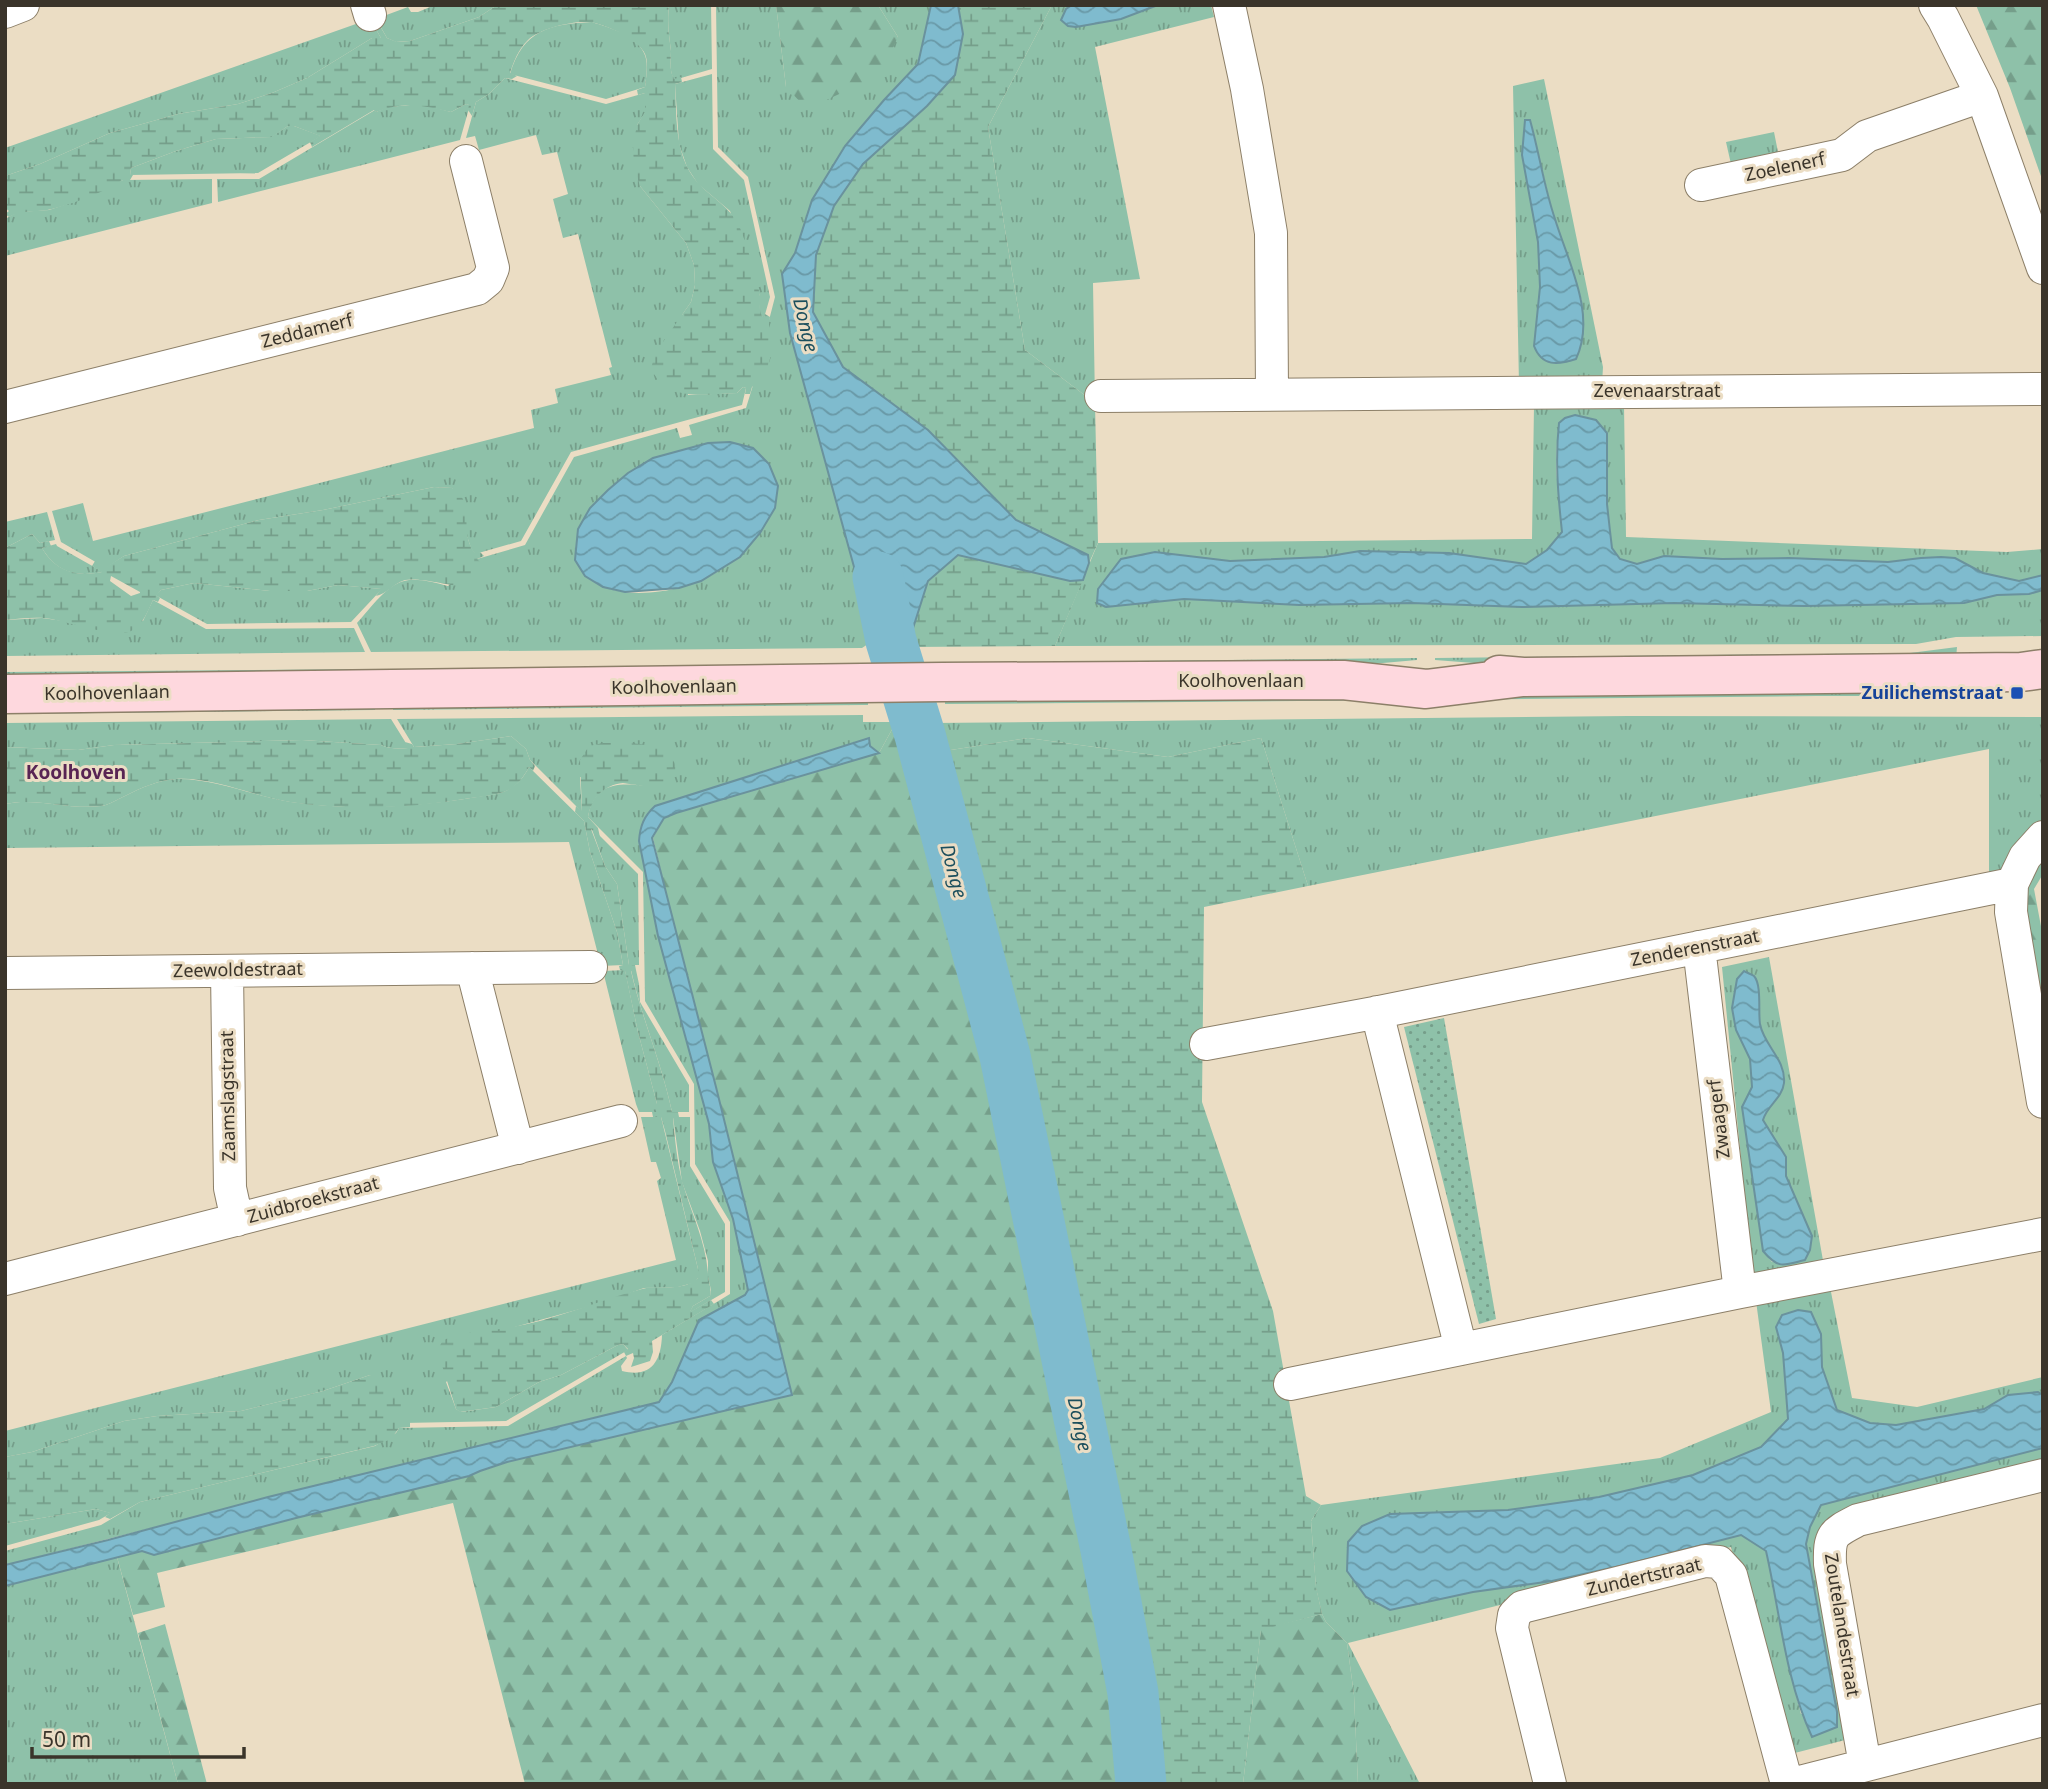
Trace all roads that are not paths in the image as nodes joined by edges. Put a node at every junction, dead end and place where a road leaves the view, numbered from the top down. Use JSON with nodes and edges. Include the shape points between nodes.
{"nodes":[{"id":1,"x":23,"y":5,"type":"edge"},
{"id":2,"x":1229,"y":5,"type":"edge"},
{"id":3,"x":1935,"y":5,"type":"edge"},
{"id":4,"x":5,"y":12,"type":"edge"},
{"id":5,"x":1982,"y":96,"type":"junction"},
{"id":6,"x":466,"y":161,"type":"dead end"},
{"id":7,"x":1701,"y":185,"type":"dead end"},
{"id":8,"x":2043,"y":268,"type":"edge"},
{"id":9,"x":2043,"y":388,"type":"edge"},
{"id":10,"x":1272,"y":394,"type":"junction"},
{"id":11,"x":1101,"y":396,"type":"dead end"},
{"id":12,"x":5,"y":407,"type":"edge"},
{"id":13,"x":2035,"y":672,"type":"edge"},
{"id":14,"x":5,"y":694,"type":"edge"},
{"id":15,"x":2043,"y":837,"type":"edge"},
{"id":16,"x":2012,"y":884,"type":"junction"},
{"id":17,"x":1699,"y":947,"type":"junction"},
{"id":18,"x":591,"y":967,"type":"dead end"},
{"id":19,"x":472,"y":968,"type":"junction"},
{"id":20,"x":227,"y":971,"type":"junction"},
{"id":21,"x":5,"y":973,"type":"edge"},
{"id":22,"x":1377,"y":1012,"type":"junction"},
{"id":23,"x":1206,"y":1044,"type":"dead end"},
{"id":24,"x":2043,"y":1102,"type":"edge"},
{"id":25,"x":621,"y":1121,"type":"dead end"},
{"id":26,"x":518,"y":1148,"type":"junction"},
{"id":27,"x":237,"y":1220,"type":"junction"},
{"id":28,"x":2043,"y":1234,"type":"edge"},
{"id":29,"x":5,"y":1279,"type":"edge"},
{"id":30,"x":1740,"y":1292,"type":"junction"},
{"id":31,"x":1461,"y":1349,"type":"junction"},
{"id":32,"x":1290,"y":1384,"type":"dead end"},
{"id":33,"x":2043,"y":1475,"type":"edge"},
{"id":34,"x":2043,"y":1720,"type":"edge"},
{"id":35,"x":1865,"y":1765,"type":"junction"},
{"id":36,"x":1550,"y":1784,"type":"edge"},
{"id":37,"x":1789,"y":1784,"type":"edge"}],
"edges":[{"from":1,"to":4,"type":"street"},
{"from":2,"to":10,"type":"street","via":[[1271,233]]},
{"from":3,"to":5,"type":"street"},
{"from":5,"to":7,"type":"street","name":"Zoelenerf","via":[[1867,136],[1842,155]]},
{"from":5,"to":8,"type":"street"},
{"from":6,"to":12,"type":"street","name":"Zeddamerf","via":[[493,268],[477,289]]},
{"from":9,"to":10,"type":"street","name":"Zevenaarstraat"},
{"from":10,"to":11,"type":"street","name":"Zevenaarstraat"},
{"from":13,"to":14,"type":"street","name":"Koolhovenlaan","via":[[1523,677],[1426,667],[1343,680]]},
{"from":15,"to":16,"type":"street","via":[[2025,857]]},
{"from":16,"to":17,"type":"street","name":"Zenderenstraat"},
{"from":16,"to":24,"type":"street","via":[[2014,939]]},
{"from":17,"to":22,"type":"street","name":"Zenderenstraat"},
{"from":17,"to":30,"type":"street","name":"Zwaagerf"},
{"from":18,"to":19,"type":"street","name":"Zeewoldestraat"},
{"from":19,"to":20,"type":"street","name":"Zeewoldestraat"},
{"from":19,"to":26,"type":"street"},
{"from":20,"to":21,"type":"street","name":"Zeewoldestraat"},
{"from":20,"to":27,"type":"street","name":"Zaamslagstraat","via":[[230,1188]]},
{"from":22,"to":23,"type":"street","name":"Zenderenstraat"},
{"from":22,"to":31,"type":"street"},
{"from":25,"to":26,"type":"street","name":"Zuidbroekstraat"},
{"from":26,"to":27,"type":"street","name":"Zuidbroekstraat"},
{"from":27,"to":29,"type":"street","name":"Zuidbroekstraat"},
{"from":28,"to":30,"type":"street"},
{"from":30,"to":31,"type":"street"},
{"from":31,"to":32,"type":"street"},
{"from":33,"to":35,"type":"street","name":"Zoutelandestraat","via":[[1858,1520],[1837,1531],[1829,1545],[1830,1564]]},
{"from":34,"to":35,"type":"street"},
{"from":35,"to":37,"type":"street"},
{"from":36,"to":37,"type":"street","name":"Zundertstraat","via":[[1512,1628],[1514,1615],[1522,1607],[1705,1561],[1719,1562],[1731,1575]]}]}
